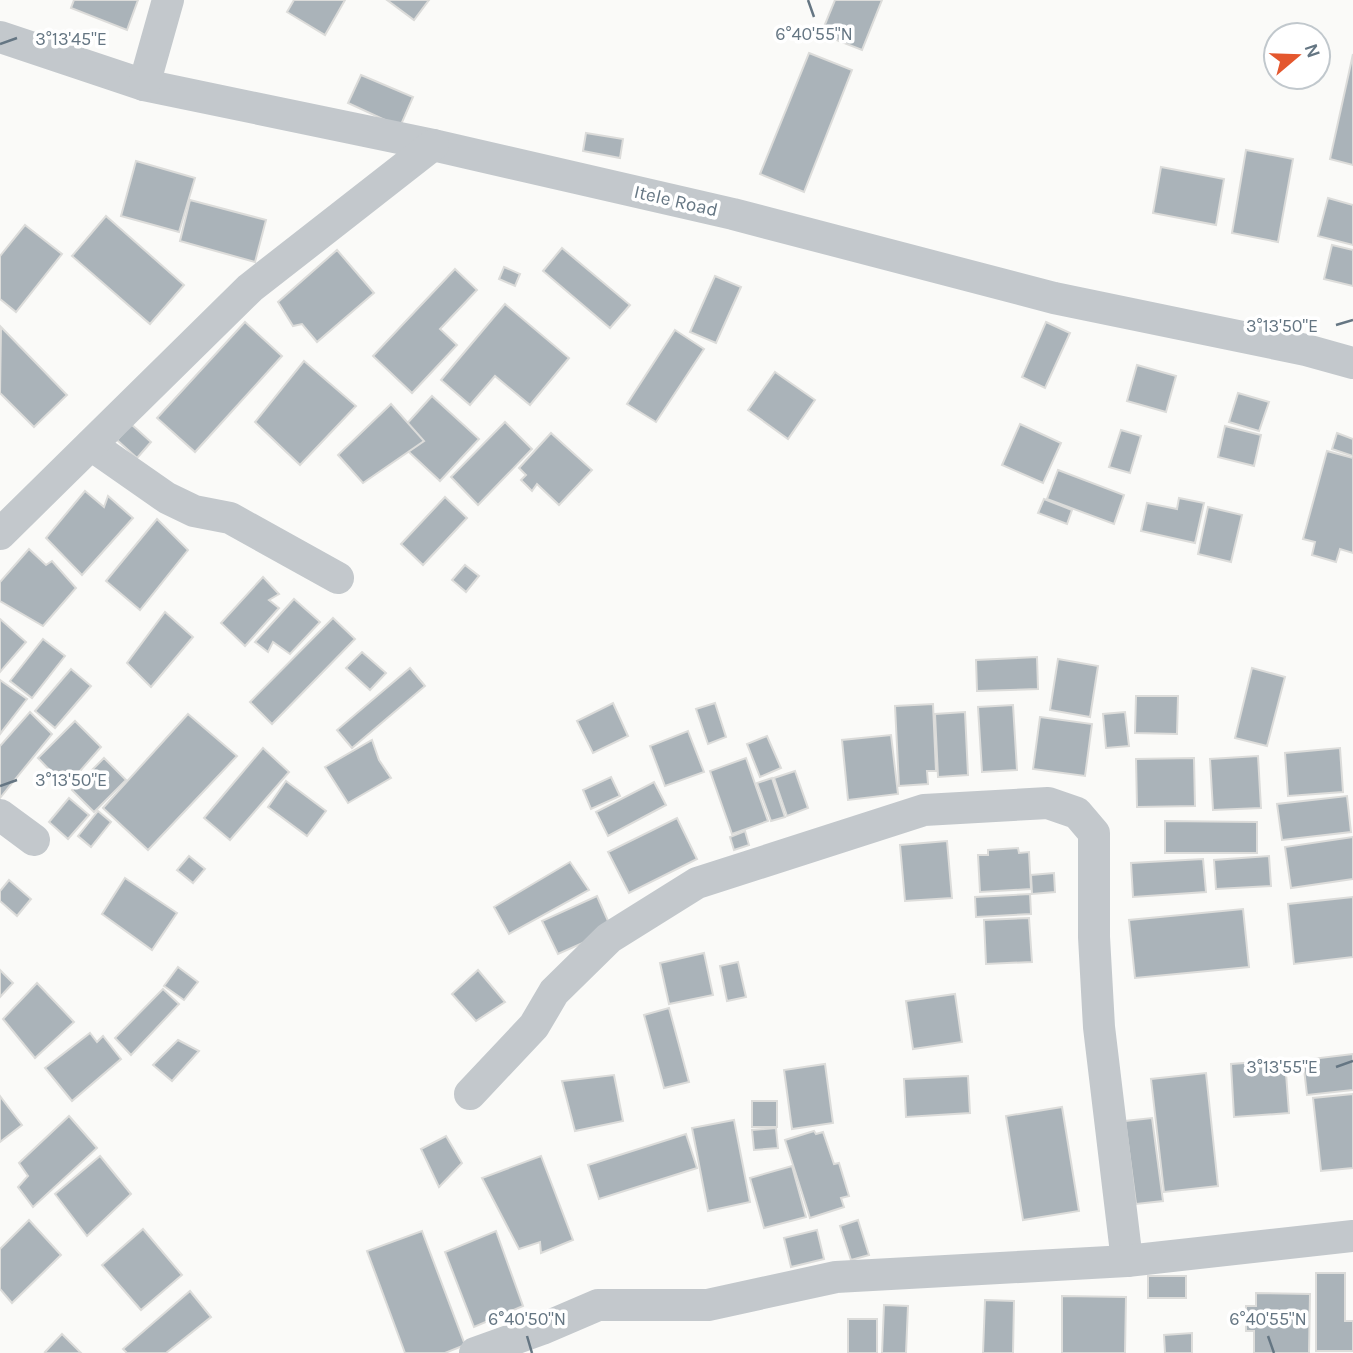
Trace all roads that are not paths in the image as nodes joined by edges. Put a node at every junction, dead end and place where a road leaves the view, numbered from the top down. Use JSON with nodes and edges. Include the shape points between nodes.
{"nodes":[{"id":1,"x":168,"y":0,"type":"edge"},
{"id":2,"x":0,"y":37,"type":"edge"},
{"id":3,"x":144,"y":85,"type":"junction"},
{"id":4,"x":433,"y":145,"type":"junction"},
{"id":5,"x":1353,"y":363,"type":"edge"},
{"id":6,"x":91,"y":445,"type":"junction"},
{"id":7,"x":0,"y":534,"type":"edge"},
{"id":8,"x":338,"y":578,"type":"dead end"},
{"id":9,"x":0,"y":815,"type":"edge"},
{"id":10,"x":34,"y":840,"type":"dead end"},
{"id":11,"x":470,"y":1094,"type":"dead end"},
{"id":12,"x":1353,"y":1236,"type":"edge"},
{"id":13,"x":1127,"y":1261,"type":"junction"},
{"id":14,"x":475,"y":1353,"type":"edge"}],
"edges":[{"from":1,"to":3,"type":"street"},
{"from":2,"to":3,"type":"street","name":"Itele Road"},
{"from":3,"to":4,"type":"street","name":"Itele Road"},
{"from":4,"to":5,"type":"street","name":"Itele Road","via":[[733,214],[1054,298]]},
{"from":4,"to":6,"type":"street","via":[[250,288]]},
{"from":6,"to":7,"type":"street"},
{"from":6,"to":8,"type":"street","via":[[167,498],[194,511],[230,518]]},
{"from":9,"to":10,"type":"street"},
{"from":11,"to":13,"type":"street","via":[[534,1026],[554,992],[609,938],[696,883],[924,810],[1048,803],[1077,813],[1094,833],[1099,1027]]},
{"from":12,"to":13,"type":"street"},
{"from":13,"to":14,"type":"street","via":[[836,1277],[708,1306],[598,1305]]}]}
